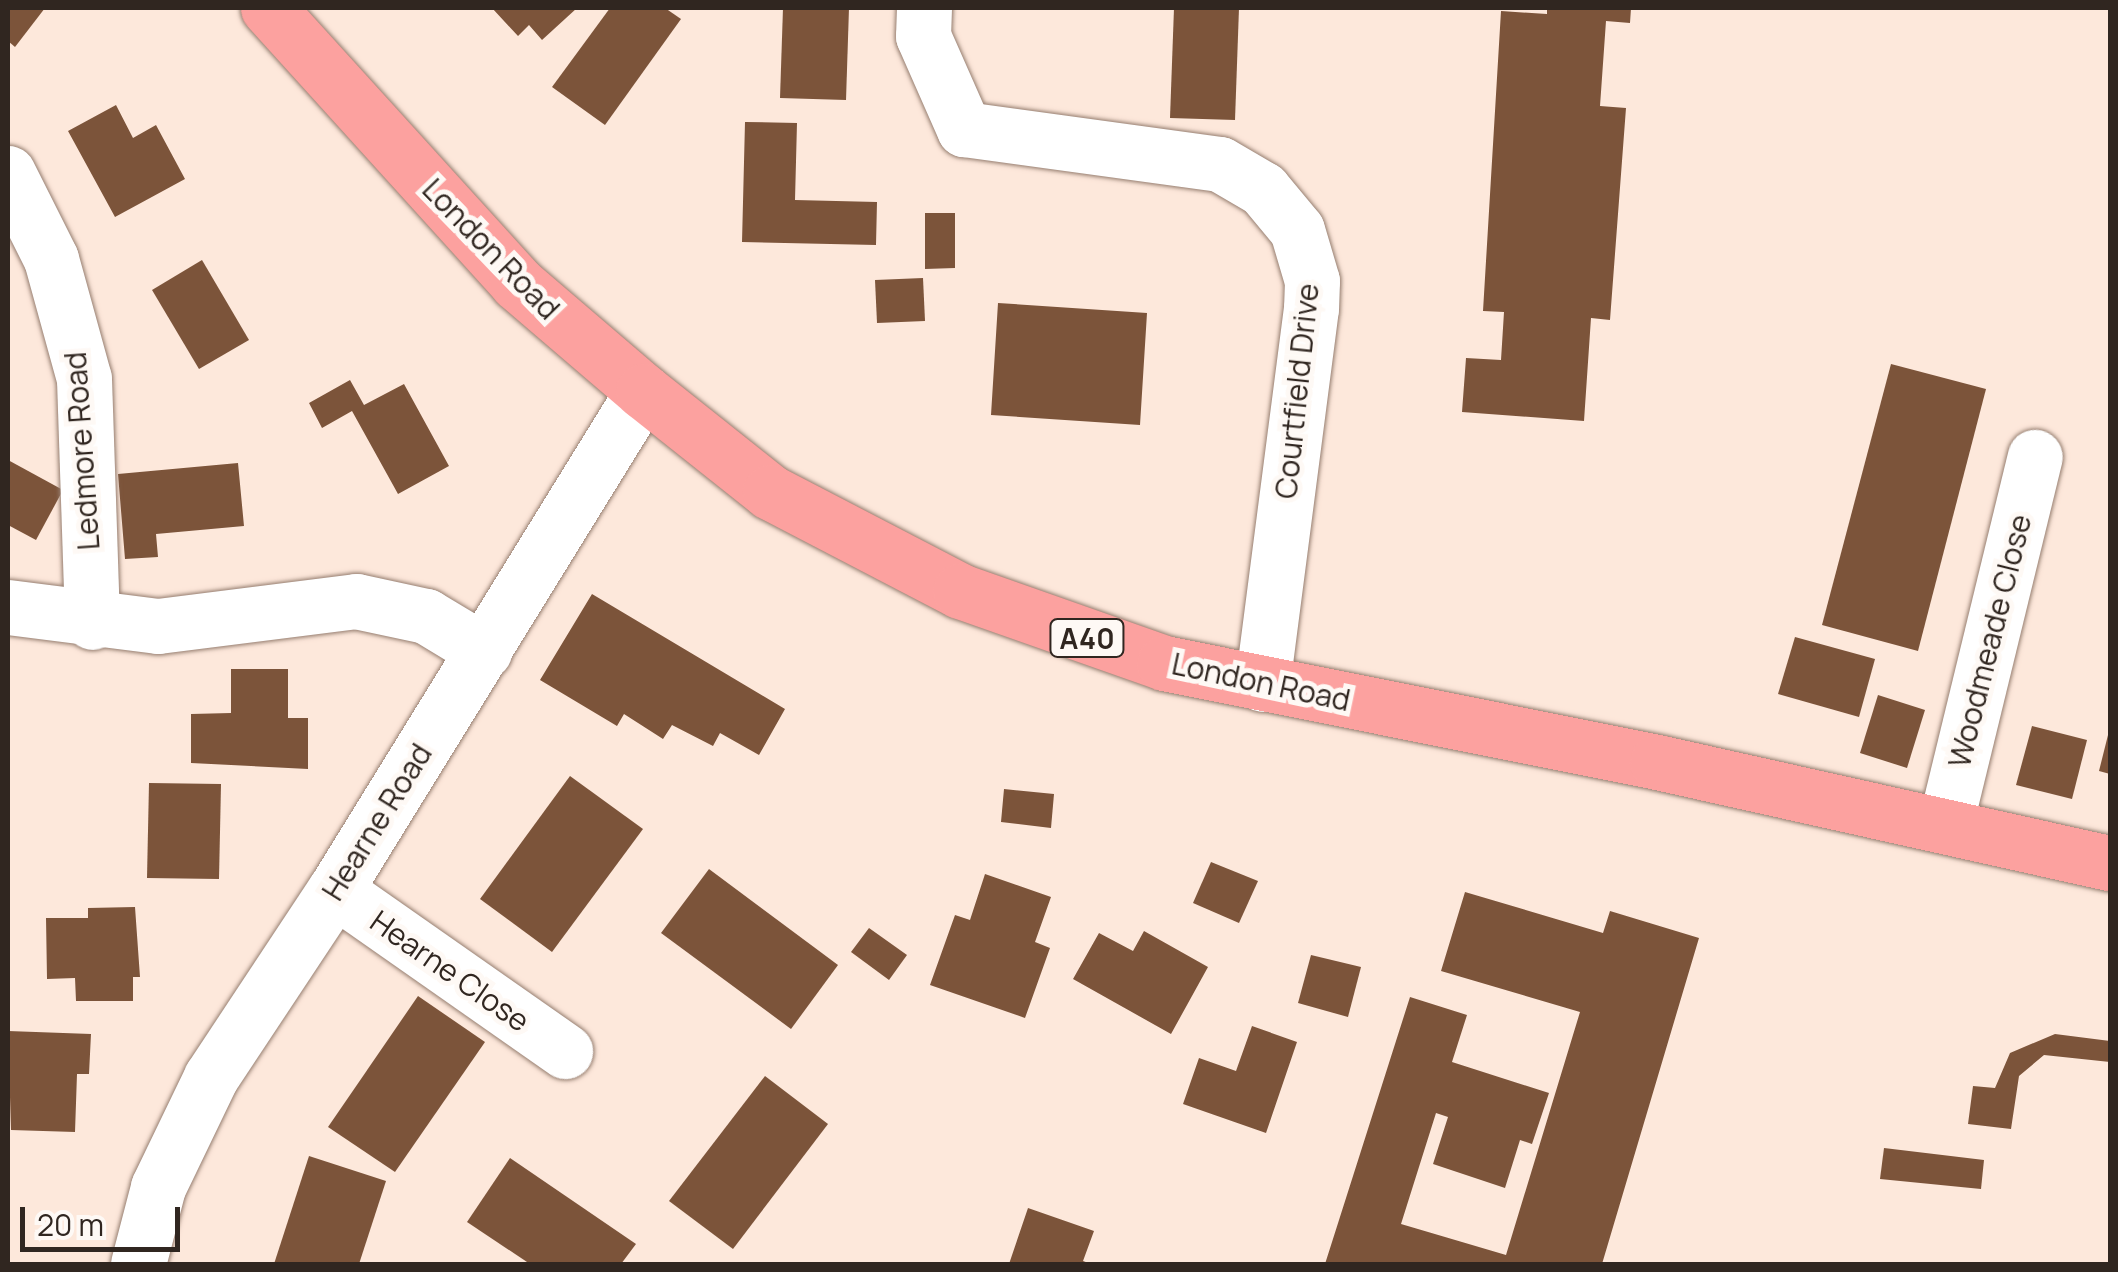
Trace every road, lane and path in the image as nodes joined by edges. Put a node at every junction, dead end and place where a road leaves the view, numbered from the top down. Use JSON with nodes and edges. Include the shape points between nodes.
{"nodes":[{"id":1,"x":268,"y":8,"type":"edge"},
{"id":2,"x":924,"y":8,"type":"edge"},
{"id":3,"x":8,"y":174,"type":"edge"},
{"id":4,"x":643,"y":391,"type":"junction"},
{"id":5,"x":2035,"y":457,"type":"dead end"},
{"id":6,"x":8,"y":607,"type":"edge"},
{"id":7,"x":92,"y":622,"type":"junction"},
{"id":8,"x":484,"y":650,"type":"junction"},
{"id":9,"x":1262,"y":684,"type":"junction"},
{"id":10,"x":1945,"y":825,"type":"junction"},
{"id":11,"x":2110,"y":863,"type":"edge"},
{"id":12,"x":335,"y":890,"type":"junction"},
{"id":13,"x":565,"y":1051,"type":"dead end"},
{"id":14,"x":138,"y":1264,"type":"edge"}],
"edges":[{"from":1,"to":4,"type":"highway","name":"London Road","number":"A40","via":[[517,284]]},
{"from":2,"to":9,"type":"street","name":"Courtfield Drive","via":[[923,36],[964,128],[1220,164],[1263,188],[1297,230],[1312,281],[1312,308]]},
{"from":3,"to":7,"type":"street","name":"Ledmore Road","via":[[50,259],[84,379]]},
{"from":4,"to":8,"type":"street","name":"Hearne Road"},
{"from":4,"to":9,"type":"highway","name":"London Road","number":"A40","via":[[770,492],[862,545],[1061,630],[1164,663]]},
{"from":5,"to":10,"type":"street","name":"Woodmeade Close"},
{"from":6,"to":7,"type":"street"},
{"from":7,"to":8,"type":"street","via":[[191,624],[356,601],[426,616]]},
{"from":8,"to":12,"type":"street","name":"Hearne Road"},
{"from":9,"to":10,"type":"highway","name":"London Road","number":"A40"},
{"from":10,"to":11,"type":"highway","name":"London Road","number":"A40"},
{"from":12,"to":13,"type":"street","name":"Hearne Close"},
{"from":12,"to":14,"type":"street","name":"Hearne Road","via":[[182,1130]]}]}
